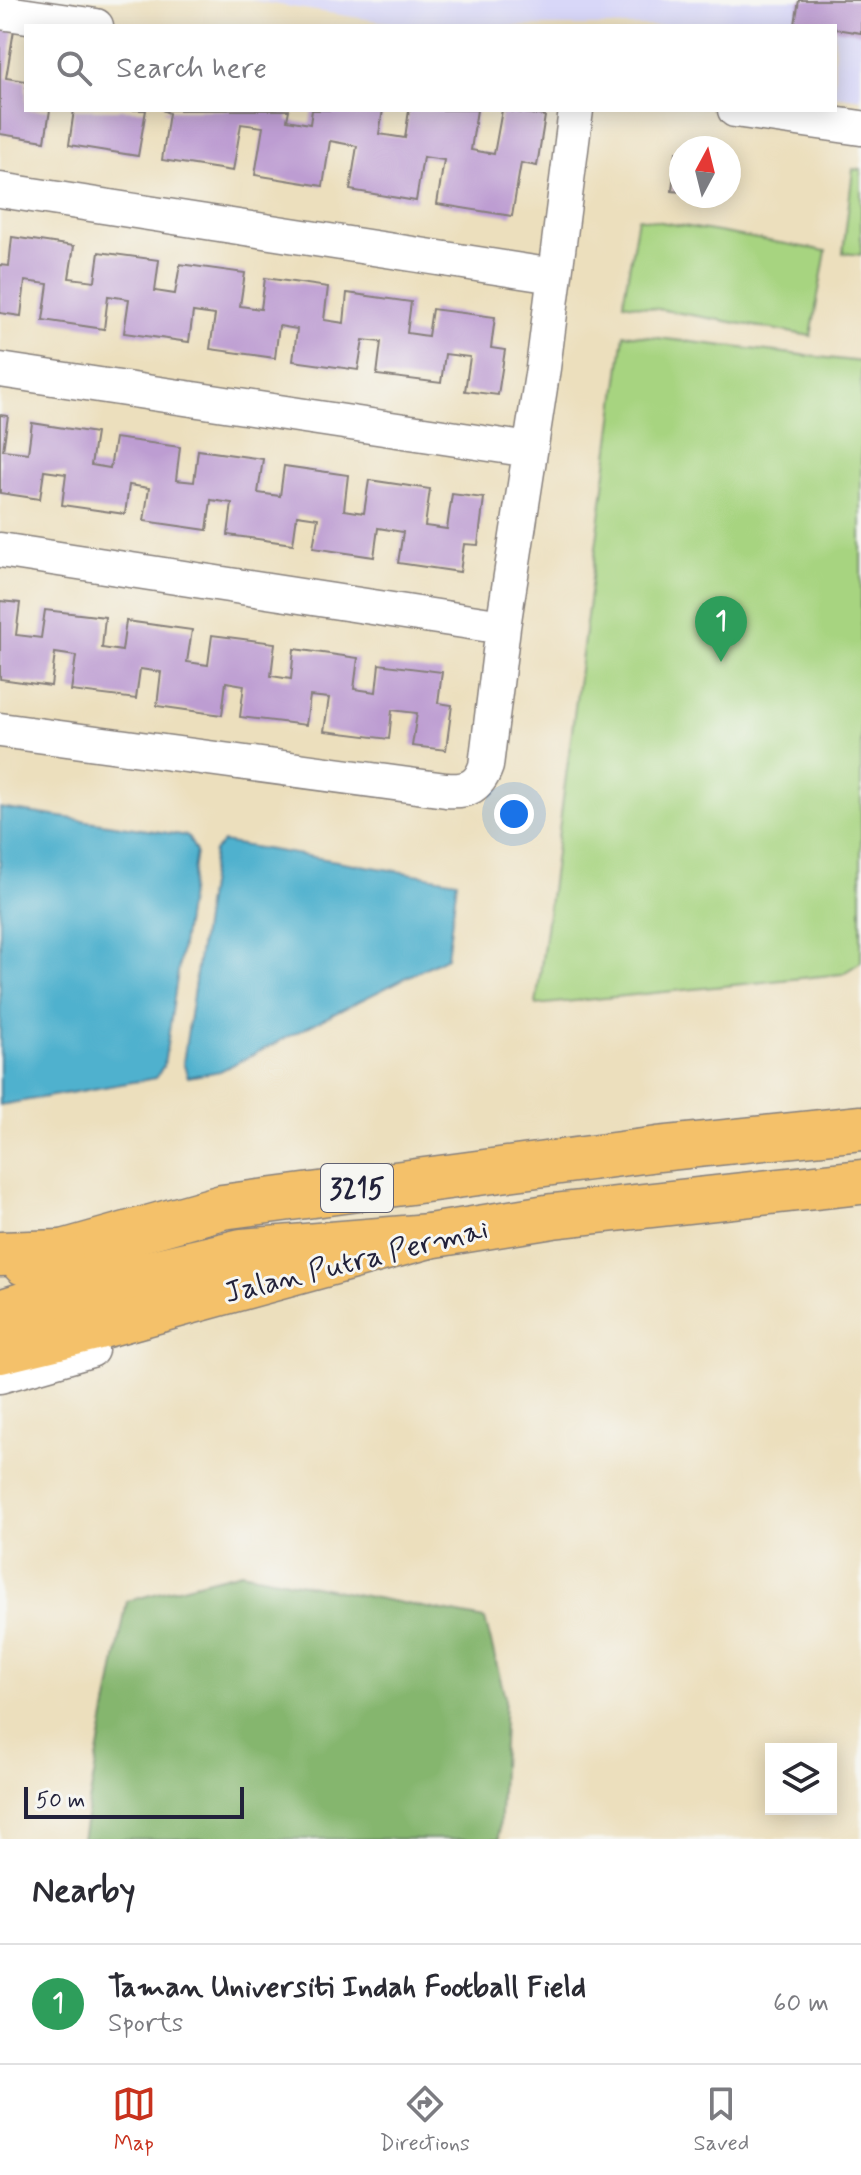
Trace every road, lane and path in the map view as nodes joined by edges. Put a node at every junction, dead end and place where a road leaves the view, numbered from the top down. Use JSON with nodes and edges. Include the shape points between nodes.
{"nodes":[{"id":1,"x":0,"y":12,"type":"edge"},
{"id":2,"x":82,"y":24,"type":"edge"},
{"id":3,"x":576,"y":112,"type":"edge"},
{"id":4,"x":749,"y":112,"type":"edge"},
{"id":5,"x":861,"y":128,"type":"edge"},
{"id":6,"x":0,"y":190,"type":"edge"},
{"id":7,"x":554,"y":276,"type":"junction"},
{"id":8,"x":0,"y":370,"type":"edge"},
{"id":9,"x":530,"y":450,"type":"junction"},
{"id":10,"x":0,"y":550,"type":"edge"},
{"id":11,"x":503,"y":627,"type":"junction"},
{"id":12,"x":0,"y":730,"type":"edge"},
{"id":13,"x":861,"y":1128,"type":"edge"},
{"id":14,"x":861,"y":1182,"type":"edge"},
{"id":15,"x":553,"y":1216,"type":"junction"},
{"id":16,"x":429,"y":1236,"type":"junction"},
{"id":17,"x":61,"y":1252,"type":"junction"},
{"id":18,"x":0,"y":1254,"type":"edge"},
{"id":19,"x":0,"y":1271,"type":"edge"},
{"id":20,"x":0,"y":1312,"type":"edge"},
{"id":21,"x":0,"y":1351,"type":"edge"},
{"id":22,"x":0,"y":1376,"type":"edge"}],
"edges":[{"from":1,"to":2,"type":"street"},
{"from":3,"to":7,"type":"street"},
{"from":4,"to":5,"type":"street"},
{"from":6,"to":7,"type":"street"},
{"from":7,"to":9,"type":"street"},
{"from":8,"to":9,"type":"street"},
{"from":9,"to":11,"type":"street"},
{"from":10,"to":11,"type":"street"},
{"from":11,"to":12,"type":"street","via":[[486,766],[481,779],[459,791]]},
{"from":13,"to":17,"type":"main road","name":"Jalan Putra Permai","number":"3215","via":[[658,1149],[222,1207]]},
{"from":14,"to":15,"type":"main road","name":"Jalan Putra Permai","number":"3215"},
{"from":15,"to":16,"type":"main road","name":"Jalan Putra Permai","number":"3215"},
{"from":15,"to":22,"type":"street"},
{"from":16,"to":20,"type":"main road","via":[[242,1251]]},
{"from":16,"to":21,"type":"main road","name":"Jalan Putra Permai","number":"3215"},
{"from":17,"to":18,"type":"main road"},
{"from":17,"to":19,"type":"main road","name":"Jalan Putra Permai","number":"3215"}]}
